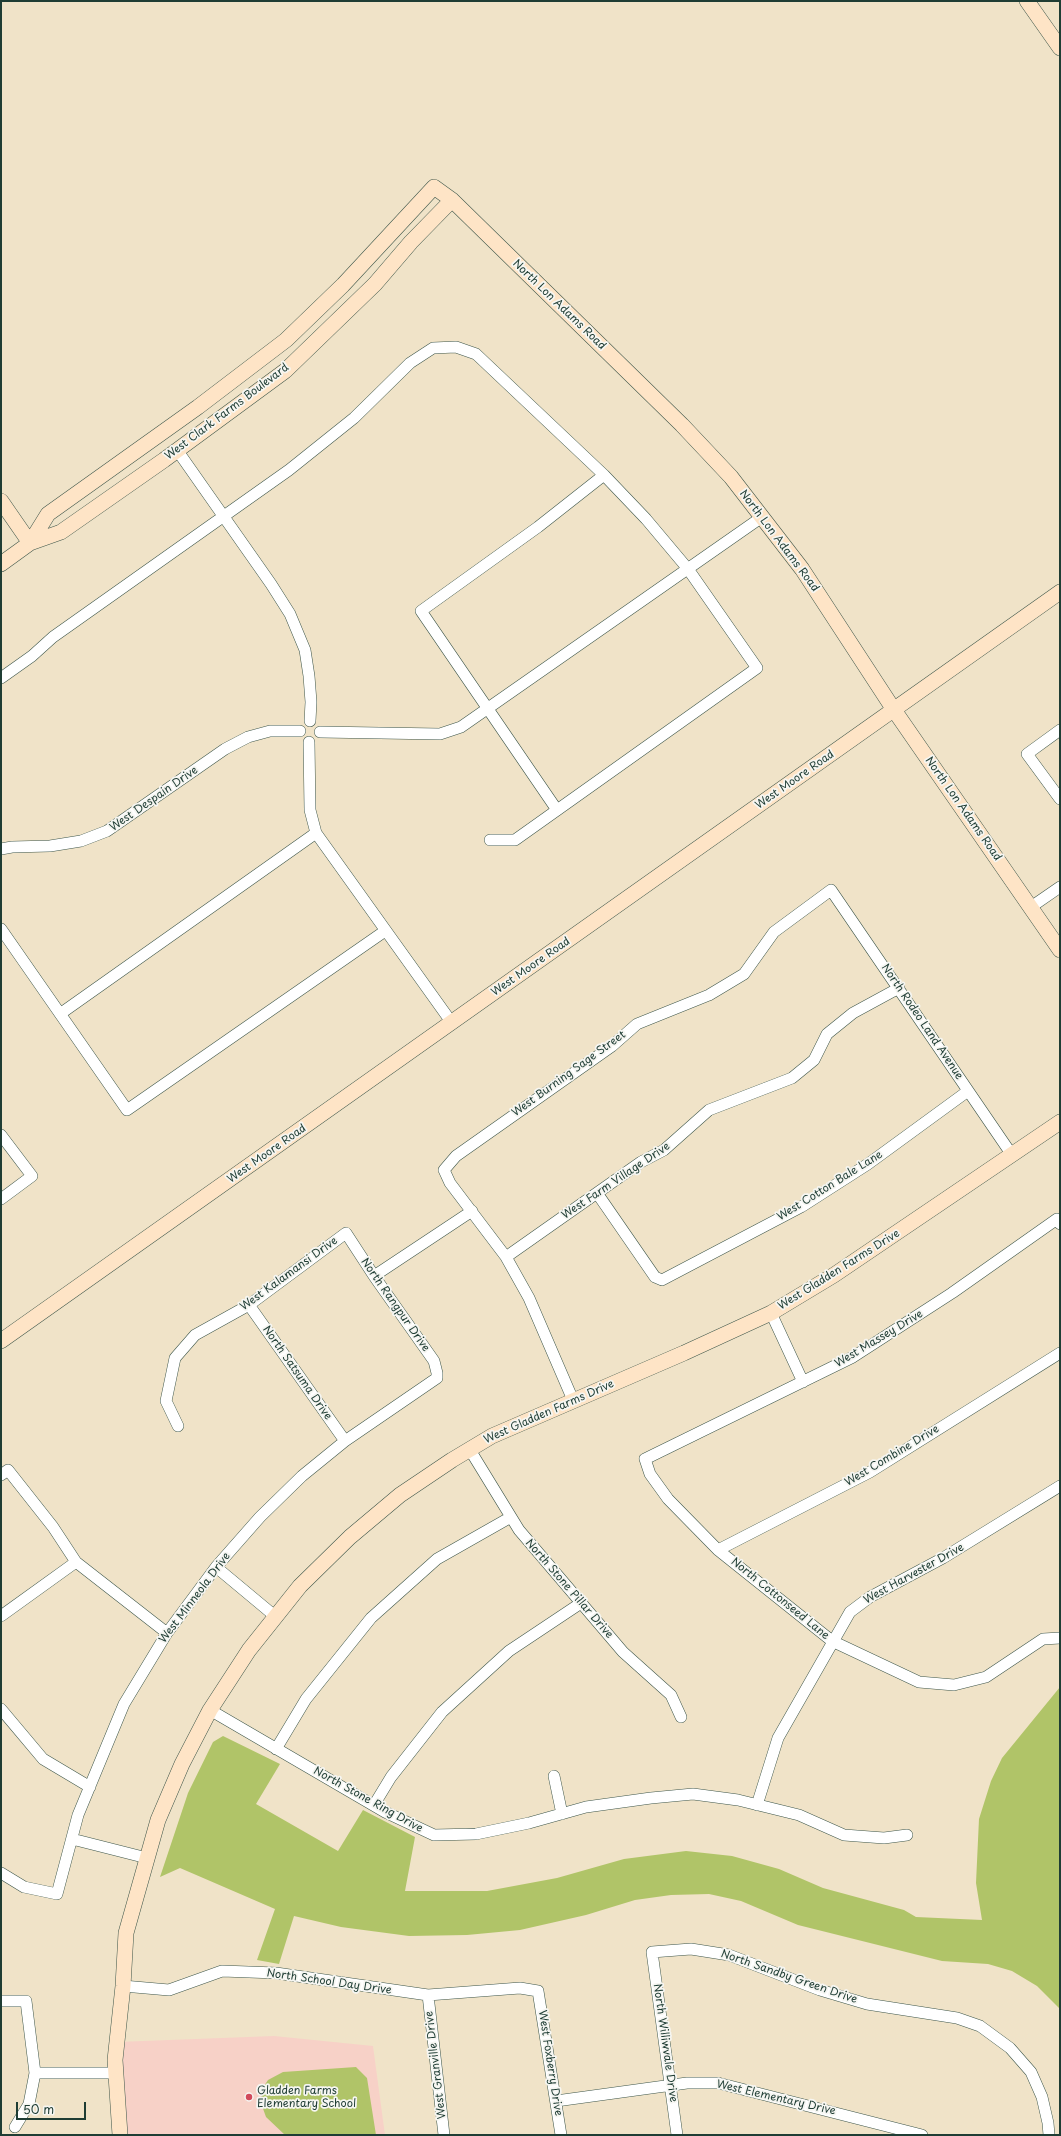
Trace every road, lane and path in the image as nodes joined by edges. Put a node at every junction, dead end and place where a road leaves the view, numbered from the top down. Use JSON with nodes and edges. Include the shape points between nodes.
{"nodes":[{"id":1,"x":1027,"y":1,"type":"edge"},
{"id":2,"x":1060,"y":48,"type":"edge"},
{"id":3,"x":434,"y":188,"type":"joint"},
{"id":4,"x":452,"y":200,"type":"junction"},
{"id":5,"x":177,"y":450,"type":"junction"},
{"id":6,"x":604,"y":475,"type":"junction"},
{"id":7,"x":1,"y":501,"type":"edge"},
{"id":8,"x":224,"y":516,"type":"junction"},
{"id":9,"x":762,"y":517,"type":"junction"},
{"id":10,"x":30,"y":543,"type":"junction"},
{"id":11,"x":1,"y":564,"type":"edge"},
{"id":12,"x":688,"y":569,"type":"junction"},
{"id":13,"x":1060,"y":592,"type":"edge"},
{"id":14,"x":1,"y":678,"type":"edge"},
{"id":15,"x":488,"y":709,"type":"junction"},
{"id":16,"x":894,"y":710,"type":"junction"},
{"id":17,"x":310,"y":721,"type":"junction"},
{"id":18,"x":300,"y":730,"type":"junction"},
{"id":19,"x":1060,"y":730,"type":"edge"},
{"id":20,"x":320,"y":732,"type":"junction"},
{"id":21,"x":309,"y":742,"type":"junction"},
{"id":22,"x":1060,"y":799,"type":"edge"},
{"id":23,"x":557,"y":810,"type":"junction"},
{"id":24,"x":316,"y":833,"type":"junction"},
{"id":25,"x":490,"y":840,"type":"dead end"},
{"id":26,"x":1,"y":849,"type":"edge"},
{"id":27,"x":1060,"y":887,"type":"edge"},
{"id":28,"x":831,"y":890,"type":"joint"},
{"id":29,"x":1031,"y":907,"type":"junction"},
{"id":30,"x":1,"y":929,"type":"edge"},
{"id":31,"x":385,"y":931,"type":"junction"},
{"id":32,"x":1060,"y":950,"type":"edge"},
{"id":33,"x":899,"y":988,"type":"junction"},
{"id":34,"x":60,"y":1014,"type":"junction"},
{"id":35,"x":452,"y":1023,"type":"junction"},
{"id":36,"x":968,"y":1091,"type":"junction"},
{"id":37,"x":1060,"y":1122,"type":"edge"},
{"id":38,"x":1,"y":1135,"type":"edge"},
{"id":39,"x":1012,"y":1155,"type":"junction"},
{"id":40,"x":597,"y":1193,"type":"junction"},
{"id":41,"x":1,"y":1199,"type":"edge"},
{"id":42,"x":472,"y":1211,"type":"junction"},
{"id":43,"x":1058,"y":1222,"type":"edge"},
{"id":44,"x":346,"y":1233,"type":"joint"},
{"id":45,"x":506,"y":1257,"type":"junction"},
{"id":46,"x":374,"y":1276,"type":"junction"},
{"id":47,"x":249,"y":1305,"type":"junction"},
{"id":48,"x":770,"y":1313,"type":"junction"},
{"id":49,"x":1,"y":1341,"type":"edge"},
{"id":50,"x":1060,"y":1353,"type":"edge"},
{"id":51,"x":437,"y":1378,"type":"joint"},
{"id":52,"x":803,"y":1382,"type":"junction"},
{"id":53,"x":573,"y":1400,"type":"junction"},
{"id":54,"x":178,"y":1426,"type":"dead end"},
{"id":55,"x":345,"y":1441,"type":"junction"},
{"id":56,"x":470,"y":1450,"type":"junction"},
{"id":57,"x":645,"y":1459,"type":"joint"},
{"id":58,"x":5,"y":1472,"type":"edge"},
{"id":59,"x":1060,"y":1486,"type":"edge"},
{"id":60,"x":511,"y":1517,"type":"junction"},
{"id":61,"x":718,"y":1550,"type":"junction"},
{"id":62,"x":76,"y":1562,"type":"junction"},
{"id":63,"x":216,"y":1567,"type":"junction"},
{"id":64,"x":581,"y":1603,"type":"junction"},
{"id":65,"x":1,"y":1616,"type":"edge"},
{"id":66,"x":276,"y":1617,"type":"junction"},
{"id":67,"x":167,"y":1633,"type":"junction"},
{"id":68,"x":1060,"y":1638,"type":"edge"},
{"id":69,"x":832,"y":1641,"type":"junction"},
{"id":70,"x":1,"y":1709,"type":"edge"},
{"id":71,"x":210,"y":1710,"type":"junction"},
{"id":72,"x":681,"y":1716,"type":"dead end"},
{"id":73,"x":276,"y":1749,"type":"junction"},
{"id":74,"x":554,"y":1776,"type":"dead end"},
{"id":75,"x":90,"y":1787,"type":"junction"},
{"id":76,"x":374,"y":1805,"type":"junction"},
{"id":77,"x":757,"y":1805,"type":"junction"},
{"id":78,"x":562,"y":1814,"type":"junction"},
{"id":79,"x":907,"y":1835,"type":"dead end"},
{"id":80,"x":72,"y":1839,"type":"junction"},
{"id":81,"x":147,"y":1858,"type":"junction"},
{"id":82,"x":1,"y":1873,"type":"edge"},
{"id":83,"x":652,"y":1952,"type":"joint"},
{"id":84,"x":123,"y":1986,"type":"junction"},
{"id":85,"x":538,"y":1990,"type":"joint"},
{"id":86,"x":428,"y":1995,"type":"junction"},
{"id":87,"x":1,"y":2001,"type":"edge"},
{"id":88,"x":35,"y":2073,"type":"junction"},
{"id":89,"x":116,"y":2073,"type":"junction"},
{"id":90,"x":670,"y":2085,"type":"junction"},
{"id":91,"x":556,"y":2101,"type":"junction"},
{"id":92,"x":15,"y":2127,"type":"dead end"},
{"id":93,"x":120,"y":2135,"type":"edge"},
{"id":94,"x":444,"y":2135,"type":"edge"},
{"id":95,"x":561,"y":2135,"type":"edge"},
{"id":96,"x":678,"y":2135,"type":"edge"},
{"id":97,"x":922,"y":2135,"type":"edge"},
{"id":98,"x":1049,"y":2135,"type":"edge"}],
"edges":[{"from":1,"to":2,"type":"street"},
{"from":3,"to":4,"type":"street","name":"North Lon Adams Road"},
{"from":3,"to":10,"type":"street","name":"West Clark Farms Boulevard","via":[[343,285],[286,340],[198,407],[48,514]]},
{"from":4,"to":5,"type":"street","name":"West Clark Farms Boulevard","via":[[375,284],[286,371]]},
{"from":4,"to":9,"type":"street","name":"North Lon Adams Road","via":[[682,425],[731,477]]},
{"from":5,"to":8,"type":"street"},
{"from":5,"to":10,"type":"street","name":"West Clark Farms Boulevard","via":[[61,532]]},
{"from":6,"to":8,"type":"street","via":[[476,354],[456,346],[433,348],[410,363],[354,418],[289,470]]},
{"from":6,"to":12,"type":"street"},
{"from":6,"to":15,"type":"street","via":[[538,527],[421,611]]},
{"from":7,"to":10,"type":"street"},
{"from":8,"to":14,"type":"street","via":[[53,637]]},
{"from":8,"to":17,"type":"street","via":[[290,614],[305,650],[310,676]]},
{"from":9,"to":12,"type":"street"},
{"from":9,"to":16,"type":"street","name":"North Lon Adams Road","via":[[802,569]]},
{"from":10,"to":11,"type":"street","name":"West Clark Farms Boulevard"},
{"from":12,"to":15,"type":"street"},
{"from":12,"to":23,"type":"street","via":[[757,668]]},
{"from":13,"to":16,"type":"street","name":"West Moore Road"},
{"from":15,"to":20,"type":"street","via":[[461,727],[440,734]]},
{"from":15,"to":23,"type":"street"},
{"from":16,"to":29,"type":"street","name":"North Lon Adams Road"},
{"from":16,"to":35,"type":"street","name":"West Moore Road"},
{"from":17,"to":18,"type":"street","via":[[303,723]]},
{"from":17,"to":20,"type":"street","via":[[319,725]]},
{"from":18,"to":21,"type":"street","via":[[302,738]]},
{"from":18,"to":26,"type":"street","name":"West Despain Drive","via":[[270,731],[248,737],[225,749],[107,831],[81,841]]},
{"from":19,"to":22,"type":"street","via":[[1027,754]]},
{"from":20,"to":21,"type":"street","via":[[318,738]]},
{"from":21,"to":24,"type":"street","via":[[310,810]]},
{"from":23,"to":25,"type":"street","via":[[515,840]]},
{"from":24,"to":31,"type":"street"},
{"from":24,"to":34,"type":"street"},
{"from":27,"to":29,"type":"street"},
{"from":28,"to":33,"type":"street","name":"North Rodeo Land Avenue"},
{"from":28,"to":42,"type":"street","name":"West Burning Sage Street","via":[[774,932],[744,974],[709,995],[637,1024],[612,1046],[456,1156],[444,1170],[450,1183]]},
{"from":29,"to":32,"type":"street","name":"North Lon Adams Road"},
{"from":30,"to":34,"type":"street"},
{"from":31,"to":34,"type":"street","via":[[127,1110]]},
{"from":31,"to":35,"type":"street"},
{"from":33,"to":36,"type":"street","name":"North Rodeo Land Avenue"},
{"from":33,"to":40,"type":"street","name":"West Farm Village Drive","via":[[853,1013],[827,1034],[814,1060],[792,1078],[709,1110],[664,1150],[641,1162]]},
{"from":35,"to":49,"type":"street","name":"West Moore Road"},
{"from":36,"to":39,"type":"street","name":"North Rodeo Land Avenue"},
{"from":36,"to":40,"type":"street","name":"West Cotton Bale Lane","via":[[868,1164],[801,1207],[662,1280],[655,1277]]},
{"from":37,"to":39,"type":"street","name":"West Gladden Farms Drive"},
{"from":38,"to":41,"type":"street","via":[[32,1176]]},
{"from":39,"to":48,"type":"street","name":"West Gladden Farms Drive","via":[[834,1276]]},
{"from":40,"to":45,"type":"street","name":"West Farm Village Drive"},
{"from":42,"to":45,"type":"street"},
{"from":42,"to":46,"type":"street"},
{"from":43,"to":52,"type":"street","name":"West Massey Drive","via":[[860,1353]]},
{"from":44,"to":46,"type":"street","name":"North Rangpur Drive"},
{"from":44,"to":47,"type":"street","name":"West Kalamansi Drive"},
{"from":45,"to":53,"type":"street","via":[[529,1298]]},
{"from":46,"to":51,"type":"street","name":"North Rangpur Drive","via":[[434,1361]]},
{"from":47,"to":54,"type":"street","name":"West Kalamansi Drive","via":[[195,1335],[175,1358],[166,1401]]},
{"from":47,"to":55,"type":"street","name":"North Satsuma Drive"},
{"from":48,"to":52,"type":"street"},
{"from":48,"to":53,"type":"street","name":"West Gladden Farms Drive"},
{"from":50,"to":61,"type":"street","name":"West Combine Drive","via":[[870,1472]]},
{"from":51,"to":55,"type":"street","name":"West Minneola Drive"},
{"from":52,"to":57,"type":"street","name":"West Massey Drive"},
{"from":53,"to":56,"type":"street","name":"West Gladden Farms Drive","via":[[492,1436]]},
{"from":55,"to":63,"type":"street","name":"West Minneola Drive","via":[[302,1476]]},
{"from":56,"to":60,"type":"street","name":"North Stone Pillar Drive"},
{"from":56,"to":66,"type":"street","name":"West Gladden Farms Drive","via":[[400,1495],[350,1537],[300,1586]]},
{"from":57,"to":61,"type":"street","name":"North Cottonseed Lane","via":[[650,1474],[668,1499]]},
{"from":58,"to":62,"type":"street","via":[[53,1527]]},
{"from":59,"to":69,"type":"street","name":"West Harvester Drive","via":[[943,1558],[870,1598],[850,1612]]},
{"from":60,"to":64,"type":"street","name":"North Stone Pillar Drive","via":[[519,1530]]},
{"from":60,"to":73,"type":"street","via":[[437,1559],[371,1618],[306,1699]]},
{"from":61,"to":69,"type":"street","name":"North Cottonseed Lane"},
{"from":62,"to":65,"type":"street"},
{"from":62,"to":67,"type":"street"},
{"from":63,"to":66,"type":"street"},
{"from":63,"to":67,"type":"street","name":"West Minneola Drive"},
{"from":64,"to":72,"type":"street","name":"North Stone Pillar Drive","via":[[623,1652],[671,1694]]},
{"from":64,"to":76,"type":"street","via":[[509,1651],[442,1712],[391,1777]]},
{"from":66,"to":71,"type":"street","name":"West Gladden Farms Drive","via":[[249,1650]]},
{"from":67,"to":75,"type":"street","name":"West Minneola Drive","via":[[124,1704]]},
{"from":68,"to":69,"type":"street","name":"North Cottonseed Lane","via":[[1044,1639],[986,1677],[954,1685],[919,1682]]},
{"from":69,"to":77,"type":"street","name":"West Harvester Drive","via":[[778,1738]]},
{"from":70,"to":75,"type":"street","via":[[43,1759]]},
{"from":71,"to":73,"type":"street","name":"North Stone Ring Drive"},
{"from":71,"to":81,"type":"street","name":"West Gladden Farms Drive","via":[[182,1764],[158,1820]]},
{"from":73,"to":76,"type":"street","name":"North Stone Ring Drive"},
{"from":74,"to":78,"type":"street"},
{"from":75,"to":80,"type":"street","name":"West Minneola Drive","via":[[78,1815]]},
{"from":76,"to":78,"type":"street","name":"North Stone Ring Drive","via":[[434,1835],[476,1834]]},
{"from":77,"to":78,"type":"street","name":"North Stone Ring Drive","via":[[693,1794],[586,1807]]},
{"from":77,"to":79,"type":"street","name":"North Stone Ring Drive","via":[[799,1815],[844,1835],[884,1838]]},
{"from":80,"to":81,"type":"street"},
{"from":80,"to":82,"type":"street","name":"West Minneola Drive","via":[[57,1894],[24,1887]]},
{"from":81,"to":84,"type":"street","name":"West Gladden Farms Drive","via":[[126,1933]]},
{"from":83,"to":90,"type":"street","name":"North Williwvale Drive"},
{"from":83,"to":98,"type":"street","name":"North Sandby Green Drive","via":[[691,1949],[729,1955],[820,1990],[867,2004],[957,2018],[980,2026],[1010,2048],[1031,2072],[1042,2097]]},
{"from":84,"to":86,"type":"street","name":"North School Day Drive","via":[[169,1990],[222,1972],[276,1973]]},
{"from":84,"to":89,"type":"street","name":"West Gladden Farms Drive","via":[[115,2060]]},
{"from":85,"to":86,"type":"street","name":"North School Day Drive","via":[[520,1988]]},
{"from":85,"to":91,"type":"street","name":"West Foxberry Drive"},
{"from":86,"to":94,"type":"street","name":"West Granville Drive"},
{"from":87,"to":88,"type":"street","via":[[26,2001]]},
{"from":88,"to":89,"type":"street"},
{"from":88,"to":92,"type":"street","via":[[29,2104]]},
{"from":89,"to":93,"type":"street","name":"West Gladden Farms Drive"},
{"from":90,"to":91,"type":"street","name":"West Elementary Drive"},
{"from":90,"to":96,"type":"street","name":"North Williwvale Drive"},
{"from":90,"to":97,"type":"street","name":"West Elementary Drive","via":[[718,2083]]},
{"from":91,"to":95,"type":"street","name":"West Foxberry Drive"}]}
